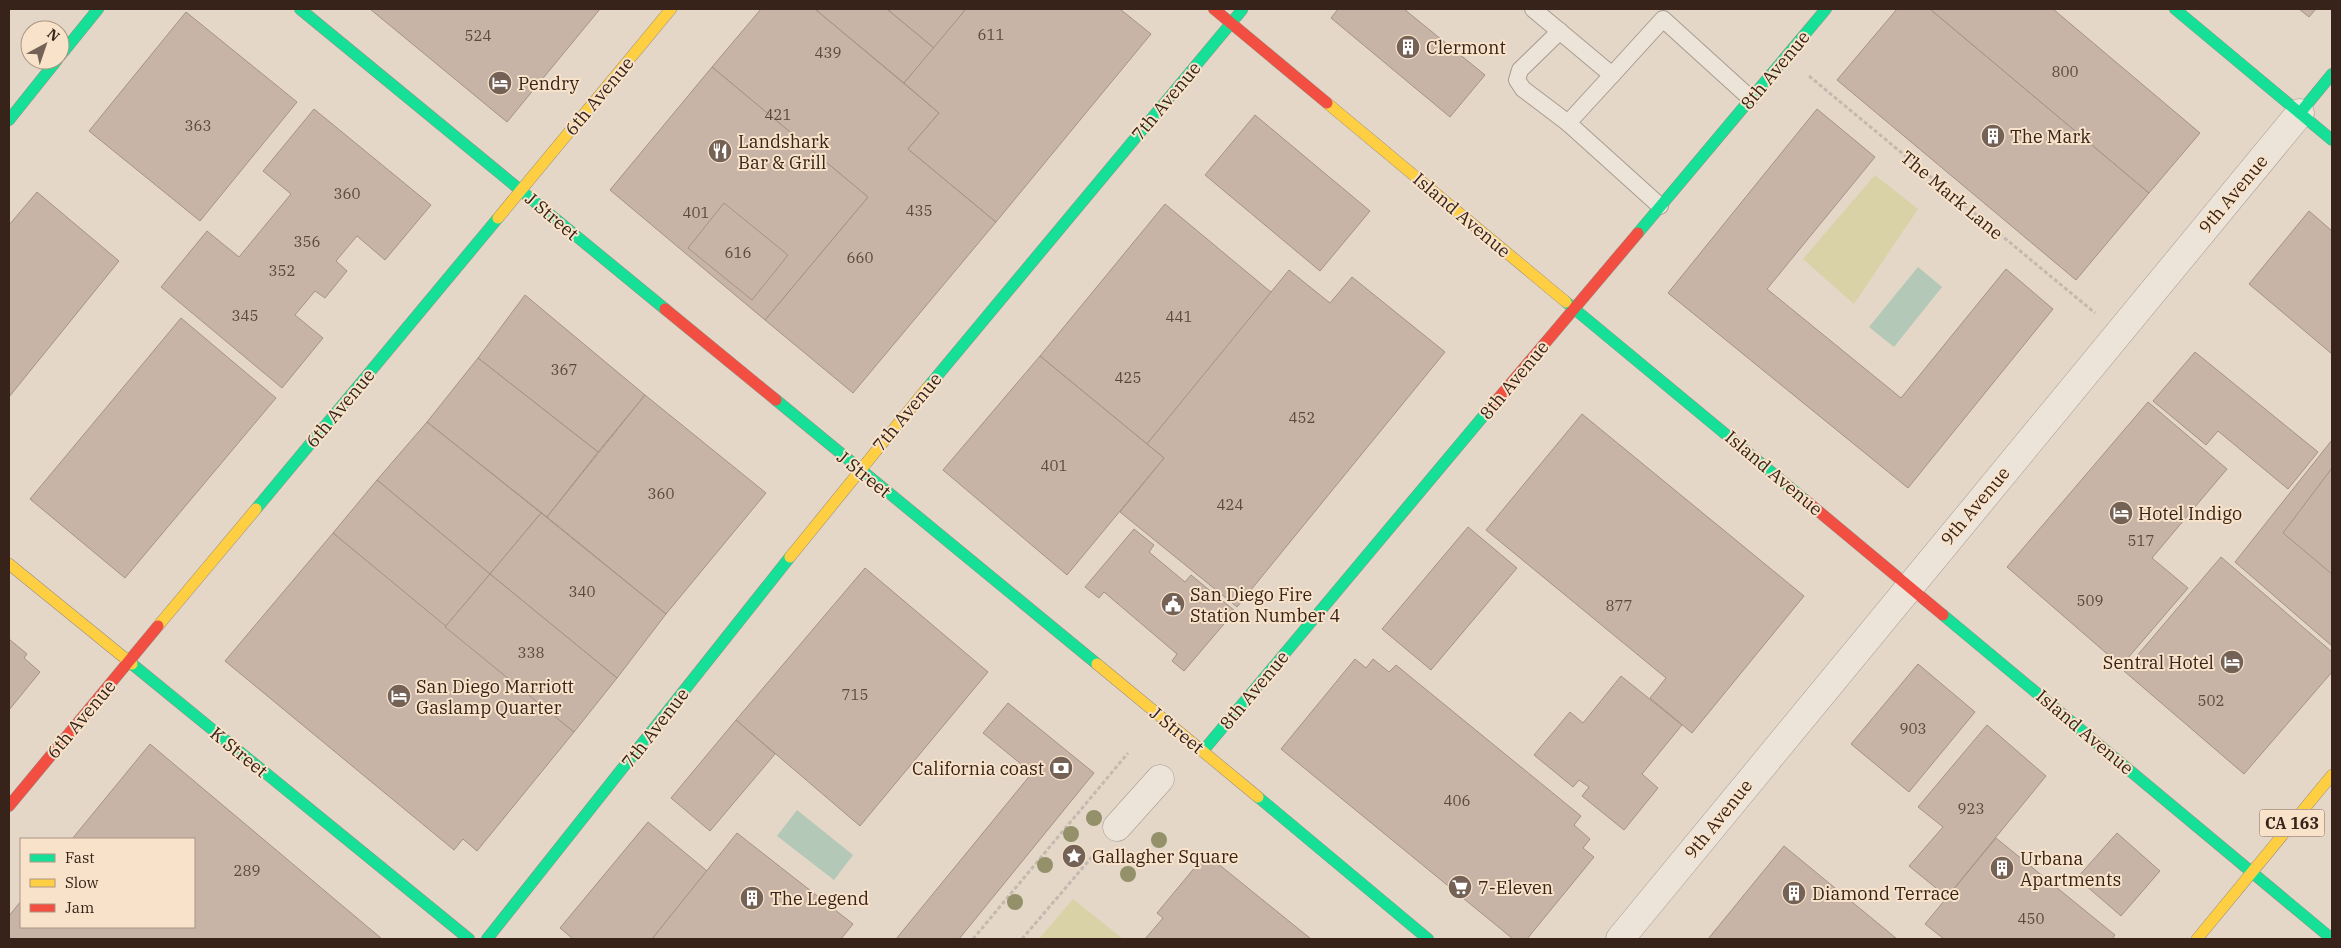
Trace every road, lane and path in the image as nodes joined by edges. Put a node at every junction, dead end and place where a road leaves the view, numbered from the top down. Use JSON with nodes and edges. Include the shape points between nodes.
{"nodes":[{"id":1,"x":98,"y":9,"type":"edge"},
{"id":2,"x":300,"y":9,"type":"edge"},
{"id":3,"x":671,"y":9,"type":"edge"},
{"id":4,"x":1214,"y":9,"type":"edge"},
{"id":5,"x":1243,"y":9,"type":"edge"},
{"id":6,"x":1533,"y":9,"type":"edge"},
{"id":7,"x":1826,"y":9,"type":"edge"},
{"id":8,"x":2175,"y":9,"type":"edge"},
{"id":9,"x":1667,"y":14,"type":"edge"},
{"id":10,"x":1231,"y":23,"type":"junction"},
{"id":11,"x":1560,"y":31,"type":"junction"},
{"id":12,"x":70,"y":44,"type":"edge"},
{"id":13,"x":1785,"y":57,"type":"junction"},
{"id":14,"x":49,"y":70,"type":"edge"},
{"id":15,"x":2332,"y":74,"type":"edge"},
{"id":16,"x":1612,"y":75,"type":"junction"},
{"id":17,"x":1750,"y":98,"type":"junction"},
{"id":18,"x":2300,"y":113,"type":"junction"},
{"id":19,"x":9,"y":120,"type":"edge"},
{"id":20,"x":1568,"y":123,"type":"junction"},
{"id":21,"x":2332,"y":140,"type":"edge"},
{"id":22,"x":521,"y":190,"type":"junction"},
{"id":23,"x":1660,"y":206,"type":"junction"},
{"id":24,"x":1574,"y":309,"type":"junction"},
{"id":25,"x":2119,"y":332,"type":"junction"},
{"id":26,"x":859,"y":470,"type":"junction"},
{"id":27,"x":9,"y":564,"type":"edge"},
{"id":28,"x":1909,"y":586,"type":"junction"},
{"id":29,"x":129,"y":661,"type":"junction"},
{"id":30,"x":1203,"y":751,"type":"junction"},
{"id":31,"x":1128,"y":753,"type":"dead end"},
{"id":32,"x":2332,"y":775,"type":"edge"},
{"id":33,"x":1160,"y":779,"type":"dead end"},
{"id":34,"x":9,"y":806,"type":"edge"},
{"id":35,"x":1117,"y":827,"type":"joint"},
{"id":36,"x":2252,"y":872,"type":"junction"},
{"id":37,"x":469,"y":939,"type":"edge"},
{"id":38,"x":487,"y":939,"type":"edge"},
{"id":39,"x":973,"y":939,"type":"edge"},
{"id":40,"x":1022,"y":939,"type":"edge"},
{"id":41,"x":1428,"y":939,"type":"edge"},
{"id":42,"x":1620,"y":939,"type":"edge"},
{"id":43,"x":2197,"y":939,"type":"edge"},
{"id":44,"x":2332,"y":939,"type":"edge"}],
"edges":[{"from":1,"to":12,"type":"street"},
{"from":2,"to":22,"type":"street","name":"J Street"},
{"from":3,"to":22,"type":"street","name":"6th Avenue"},
{"from":4,"to":10,"type":"street","name":"Island Avenue"},
{"from":5,"to":10,"type":"street","name":"7th Avenue"},
{"from":6,"to":11,"type":"lane"},
{"from":7,"to":13,"type":"street","name":"8th Avenue"},
{"from":8,"to":18,"type":"street"},
{"from":9,"to":16,"type":"lane"},
{"from":9,"to":17,"type":"lane"},
{"from":10,"to":24,"type":"street","name":"Island Avenue"},
{"from":10,"to":26,"type":"street","name":"7th Avenue"},
{"from":11,"to":16,"type":"lane"},
{"from":11,"to":20,"type":"lane","via":[[1520,70],[1517,80],[1523,89]]},
{"from":13,"to":17,"type":"street","name":"8th Avenue"},
{"from":13,"to":25,"type":"path","name":"The Mark Lane"},
{"from":14,"to":19,"type":"street"},
{"from":15,"to":18,"type":"street","name":"9th Avenue"},
{"from":16,"to":20,"type":"lane"},
{"from":17,"to":23,"type":"street","name":"8th Avenue"},
{"from":18,"to":21,"type":"street"},
{"from":18,"to":25,"type":"street","name":"9th Avenue"},
{"from":20,"to":23,"type":"lane"},
{"from":22,"to":26,"type":"street","name":"J Street"},
{"from":22,"to":29,"type":"street","name":"6th Avenue"},
{"from":23,"to":24,"type":"street","name":"8th Avenue"},
{"from":24,"to":28,"type":"street","name":"Island Avenue"},
{"from":24,"to":30,"type":"street","name":"8th Avenue"},
{"from":25,"to":28,"type":"street","name":"9th Avenue"},
{"from":26,"to":30,"type":"street","name":"J Street"},
{"from":26,"to":38,"type":"street","name":"7th Avenue"},
{"from":27,"to":29,"type":"street","name":"K Street"},
{"from":28,"to":36,"type":"street","name":"Island Avenue"},
{"from":28,"to":42,"type":"street","name":"9th Avenue"},
{"from":29,"to":34,"type":"street","name":"6th Avenue"},
{"from":29,"to":37,"type":"street","name":"K Street"},
{"from":30,"to":41,"type":"street","name":"J Street"},
{"from":31,"to":39,"type":"path"},
{"from":32,"to":36,"type":"street","number":"CA 163"},
{"from":33,"to":35,"type":"street"},
{"from":35,"to":40,"type":"path"},
{"from":36,"to":43,"type":"street","number":"CA 163"},
{"from":36,"to":44,"type":"street","name":"Island Avenue"}]}
